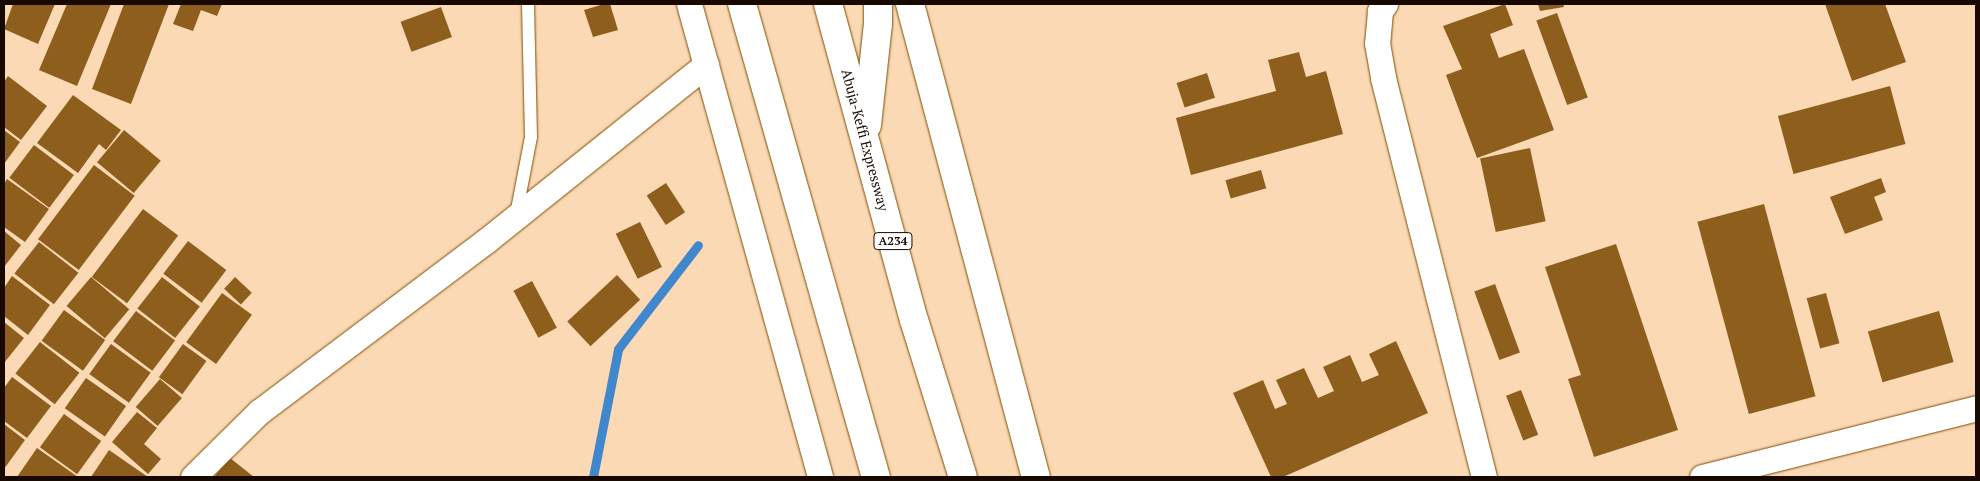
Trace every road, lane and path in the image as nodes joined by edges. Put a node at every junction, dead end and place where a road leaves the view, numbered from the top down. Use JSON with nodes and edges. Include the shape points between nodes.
{"nodes":[{"id":1,"x":528,"y":4,"type":"edge"},
{"id":2,"x":689,"y":4,"type":"edge"},
{"id":3,"x":742,"y":4,"type":"edge"},
{"id":4,"x":828,"y":4,"type":"edge"},
{"id":5,"x":878,"y":4,"type":"edge"},
{"id":6,"x":910,"y":4,"type":"edge"},
{"id":7,"x":1385,"y":4,"type":"edge"},
{"id":8,"x":706,"y":65,"type":"junction"},
{"id":9,"x":865,"y":138,"type":"junction"},
{"id":10,"x":516,"y":217,"type":"junction"},
{"id":11,"x":1976,"y":408,"type":"edge"},
{"id":12,"x":193,"y":477,"type":"edge"},
{"id":13,"x":820,"y":477,"type":"edge"},
{"id":14,"x":876,"y":477,"type":"edge"},
{"id":15,"x":963,"y":477,"type":"edge"},
{"id":16,"x":1036,"y":477,"type":"edge"},
{"id":17,"x":1484,"y":477,"type":"edge"},
{"id":18,"x":1702,"y":477,"type":"edge"}],
"edges":[{"from":1,"to":10,"type":"lane","via":[[531,137]]},
{"from":2,"to":8,"type":"street"},
{"from":3,"to":14,"type":"highway"},
{"from":4,"to":9,"type":"highway","name":"Abuja-Keffi Expressway","number":"A234"},
{"from":5,"to":9,"type":"highway"},
{"from":6,"to":16,"type":"highway"},
{"from":7,"to":17,"type":"street","via":[[1380,11],[1377,43],[1383,78]]},
{"from":8,"to":10,"type":"street"},
{"from":8,"to":13,"type":"street"},
{"from":9,"to":15,"type":"highway","name":"Abuja-Keffi Expressway","number":"A234","via":[[914,320]]},
{"from":10,"to":12,"type":"street","via":[[259,412]]},
{"from":11,"to":18,"type":"street"}]}
